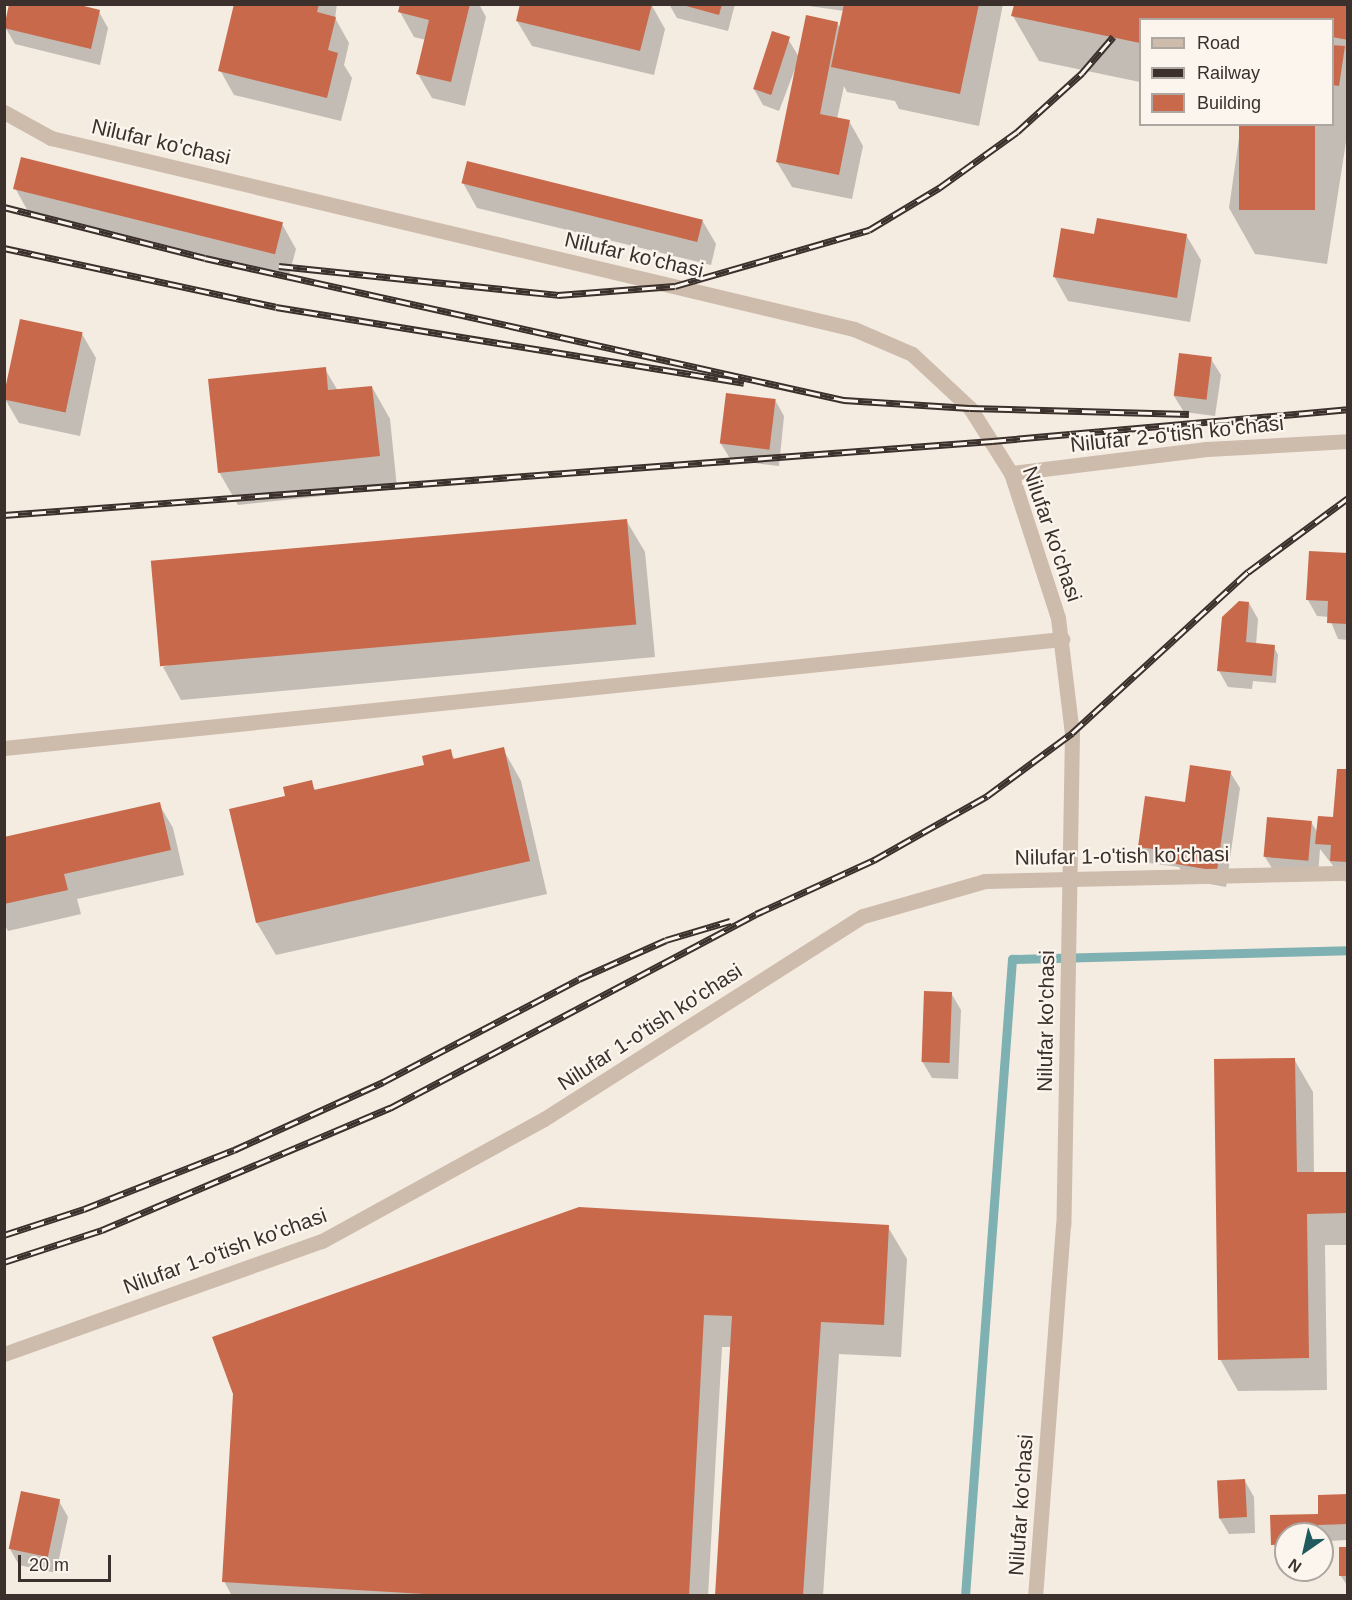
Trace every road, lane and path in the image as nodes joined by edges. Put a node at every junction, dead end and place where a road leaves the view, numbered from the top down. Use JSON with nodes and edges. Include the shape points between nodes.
{"nodes":[{"id":1,"x":4,"y":112,"type":"edge"},
{"id":2,"x":1347,"y":441,"type":"edge"},
{"id":3,"x":1011,"y":473,"type":"junction"},
{"id":4,"x":1062,"y":639,"type":"junction"},
{"id":5,"x":4,"y":748,"type":"edge"},
{"id":6,"x":1347,"y":873,"type":"edge"},
{"id":7,"x":1069,"y":878,"type":"junction"},
{"id":8,"x":4,"y":1354,"type":"edge"},
{"id":9,"x":1035,"y":1596,"type":"edge"}],
"edges":[{"from":1,"to":3,"type":"street","name":"Nilufar ko'chasi","via":[[51,138],[854,329],[912,354],[940,376],[970,408]]},
{"from":2,"to":3,"type":"street","name":"Nilufar 2-o'tish ko'chasi","via":[[1207,449]]},
{"from":3,"to":4,"type":"street","name":"Nilufar ko'chasi"},
{"from":4,"to":5,"type":"street"},
{"from":4,"to":7,"type":"street","name":"Nilufar ko'chasi","via":[[1072,733]]},
{"from":6,"to":7,"type":"street","name":"Nilufar 1-o'tish ko'chasi"},
{"from":7,"to":8,"type":"street","name":"Nilufar 1-o'tish ko'chasi","via":[[985,881],[863,916],[544,1119],[322,1241]]},
{"from":7,"to":9,"type":"street","name":"Nilufar ko'chasi","via":[[1063,1225]]}]}
